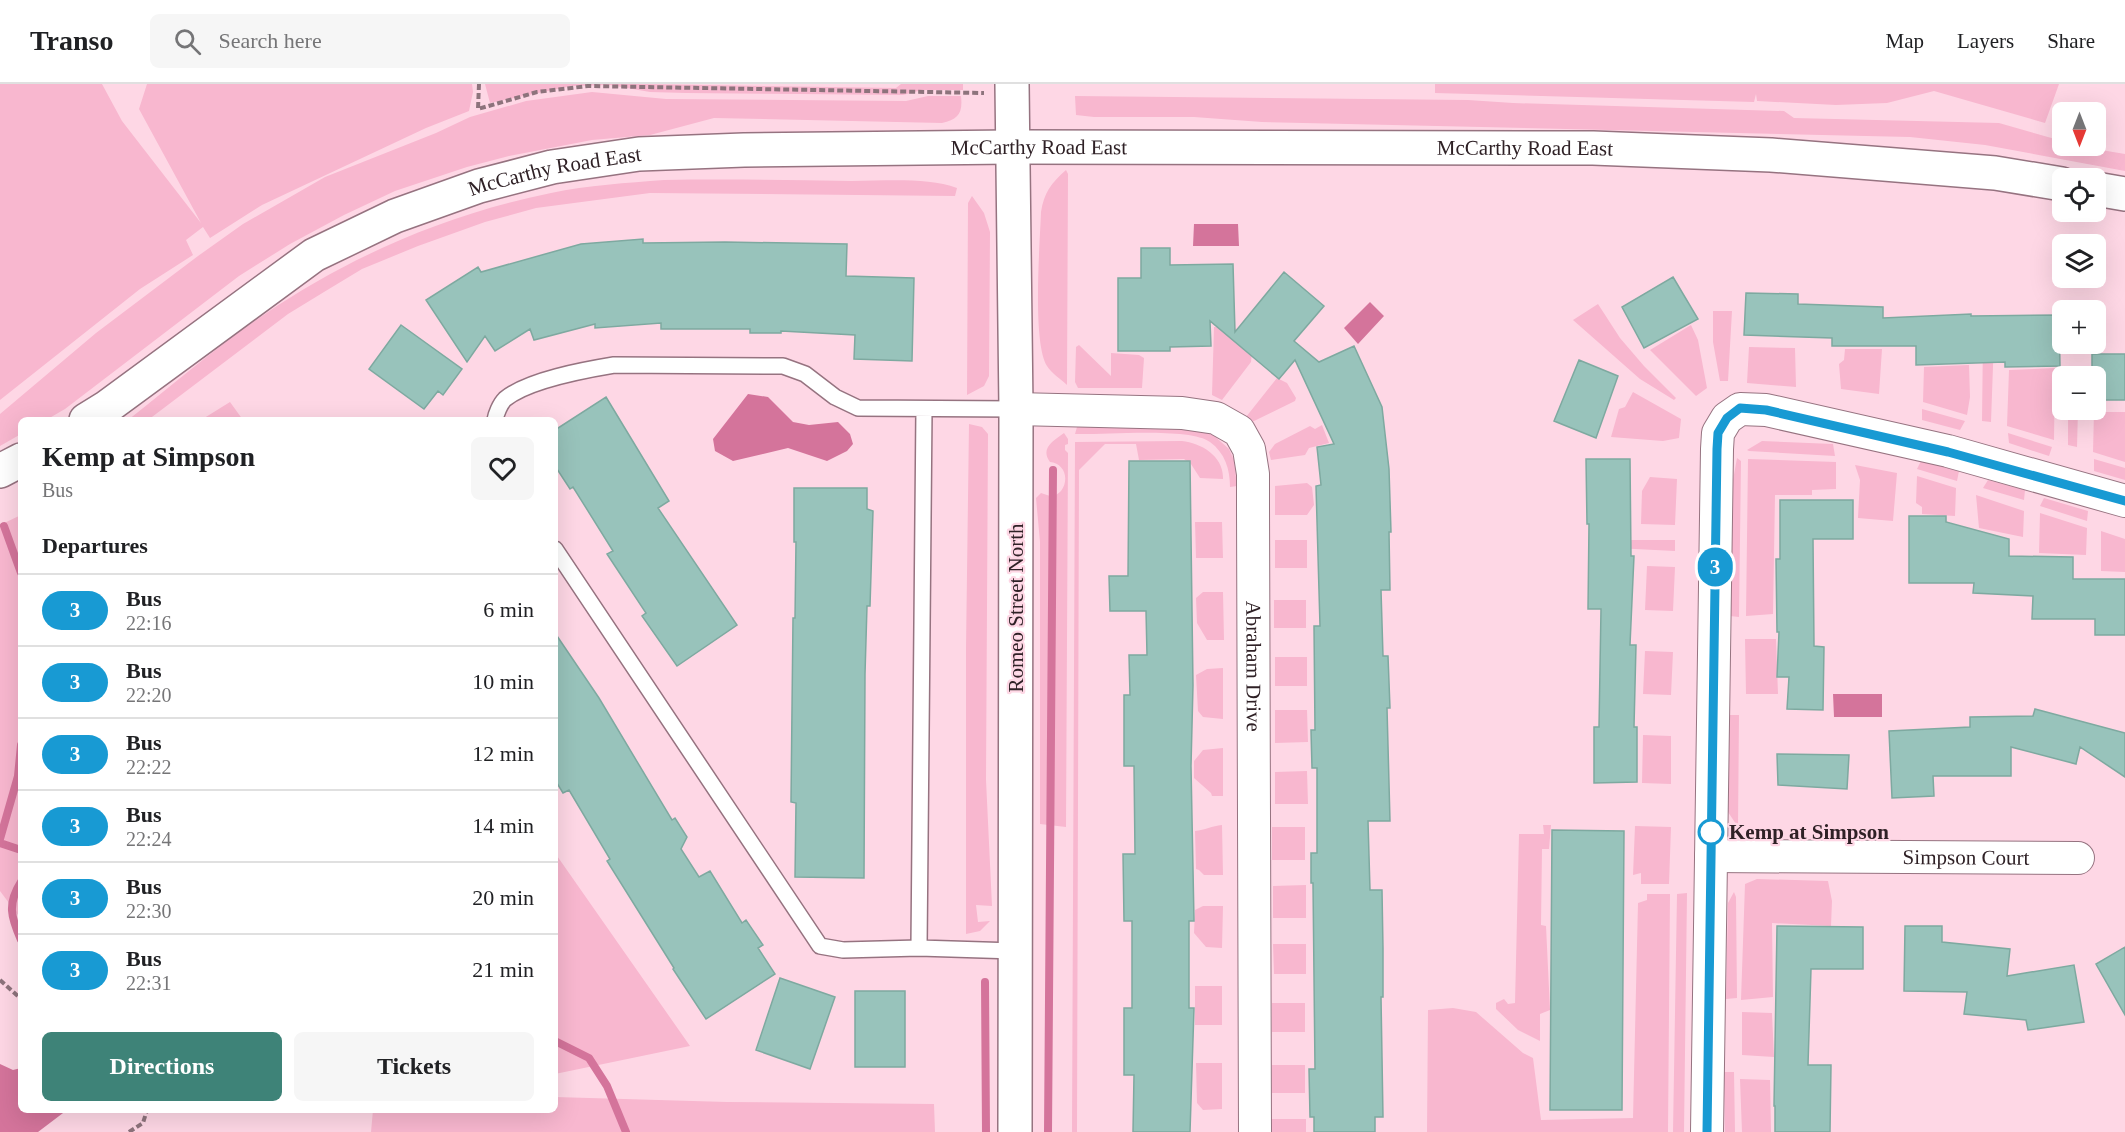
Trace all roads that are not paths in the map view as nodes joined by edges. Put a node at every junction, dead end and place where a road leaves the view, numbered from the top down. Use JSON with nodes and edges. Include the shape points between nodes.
{"nodes":[{"id":1,"x":1012,"y":89,"type":"edge"},
{"id":2,"x":1011,"y":147,"type":"junction"},
{"id":3,"x":2052,"y":182,"type":"edge"},
{"id":4,"x":2106,"y":191,"type":"edge"},
{"id":5,"x":2125,"y":194,"type":"edge"},
{"id":6,"x":924,"y":408,"type":"junction"},
{"id":7,"x":1016,"y":409,"type":"junction"},
{"id":8,"x":91,"y":417,"type":"edge"},
{"id":9,"x":496,"y":417,"type":"edge"},
{"id":10,"x":18,"y":461,"type":"edge"},
{"id":11,"x":0,"y":471,"type":"edge"},
{"id":12,"x":2125,"y":501,"type":"edge"},
{"id":13,"x":558,"y":554,"type":"edge"},
{"id":14,"x":1711,"y":856,"type":"junction"},
{"id":15,"x":2078,"y":858,"type":"dead end"},
{"id":16,"x":919,"y":948,"type":"junction"},
{"id":17,"x":1015,"y":951,"type":"junction"},
{"id":18,"x":1015,"y":1132,"type":"edge"},
{"id":19,"x":1255,"y":1132,"type":"edge"},
{"id":20,"x":1707,"y":1132,"type":"edge"}],
"edges":[{"from":1,"to":2,"type":"street","name":"Romeo Street North"},
{"from":2,"to":3,"type":"street","name":"McCarthy Road East","via":[[1593,148],[1771,155],[1984,172]]},
{"from":2,"to":7,"type":"street","name":"Romeo Street North"},
{"from":2,"to":8,"type":"street","name":"McCarthy Road East","via":[[639,154],[552,167],[479,186],[395,216],[314,255]]},
{"from":4,"to":5,"type":"street"},
{"from":6,"to":7,"type":"lane"},
{"from":6,"to":9,"type":"lane","via":[[858,408],[835,397],[805,374],[783,366],[614,365],[527,387],[504,400]]},
{"from":6,"to":16,"type":"lane"},
{"from":7,"to":17,"type":"street","name":"Romeo Street North"},
{"from":7,"to":19,"type":"street","name":"Abraham Drive","via":[[1182,412],[1216,418],[1239,431],[1249,449],[1253,474]]},
{"from":10,"to":11,"type":"street"},
{"from":12,"to":14,"type":"street","via":[[1948,452],[1766,410],[1740,408],[1727,418],[1718,433]]},
{"from":13,"to":16,"type":"lane","via":[[820,946],[843,950]]},
{"from":14,"to":15,"type":"street","name":"Simpson Court"},
{"from":14,"to":20,"type":"street"},
{"from":16,"to":17,"type":"lane"},
{"from":17,"to":18,"type":"street","name":"Romeo Street North"}]}
